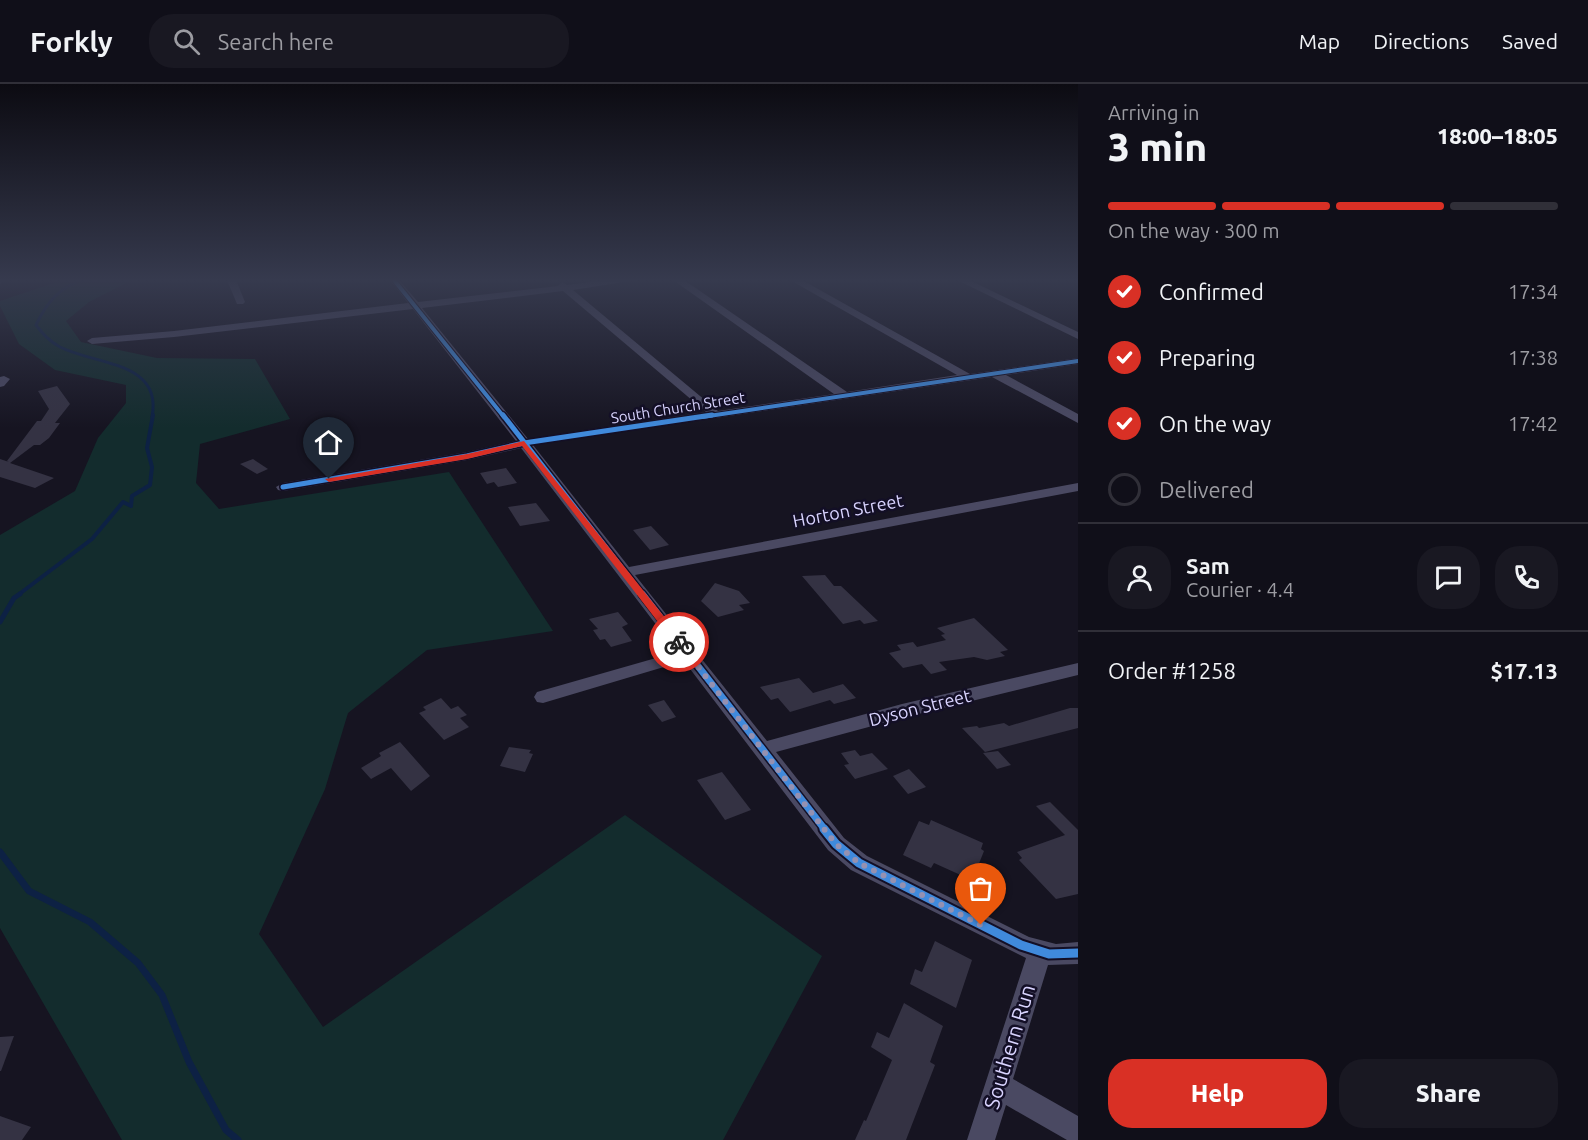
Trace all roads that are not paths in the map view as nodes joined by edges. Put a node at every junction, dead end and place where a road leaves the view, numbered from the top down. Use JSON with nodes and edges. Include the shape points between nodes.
{"nodes":[{"id":1,"x":213,"y":329,"type":"edge"},
{"id":2,"x":434,"y":329,"type":"edge"},
{"id":3,"x":615,"y":329,"type":"edge"},
{"id":4,"x":749,"y":329,"type":"edge"},
{"id":5,"x":882,"y":329,"type":"edge"},
{"id":6,"x":1064,"y":329,"type":"edge"},
{"id":7,"x":1078,"y":336,"type":"edge"},
{"id":8,"x":92,"y":341,"type":"dead end"},
{"id":9,"x":1078,"y":361,"type":"edge"},
{"id":10,"x":995,"y":374,"type":"junction"},
{"id":11,"x":968,"y":377,"type":"junction"},
{"id":12,"x":844,"y":395,"type":"junction"},
{"id":13,"x":715,"y":414,"type":"junction"},
{"id":14,"x":1078,"y":419,"type":"edge"},
{"id":15,"x":524,"y":443,"type":"junction"},
{"id":16,"x":283,"y":487,"type":"dead end"},
{"id":17,"x":1078,"y":487,"type":"edge"},
{"id":18,"x":625,"y":572,"type":"junction"},
{"id":19,"x":689,"y":654,"type":"junction"},
{"id":20,"x":1078,"y":669,"type":"edge"},
{"id":21,"x":543,"y":697,"type":"dead end"},
{"id":22,"x":762,"y":749,"type":"junction"},
{"id":23,"x":1039,"y":953,"type":"junction"},
{"id":24,"x":1078,"y":953,"type":"edge"},
{"id":25,"x":999,"y":1086,"type":"junction"},
{"id":26,"x":1078,"y":1131,"type":"edge"},
{"id":27,"x":981,"y":1140,"type":"edge"}],
"edges":[{"from":1,"to":8,"type":"street"},
{"from":2,"to":15,"type":"street"},
{"from":3,"to":13,"type":"street"},
{"from":4,"to":12,"type":"street"},
{"from":5,"to":11,"type":"street"},
{"from":6,"to":7,"type":"street"},
{"from":9,"to":10,"type":"street","name":"South Church Street"},
{"from":10,"to":11,"type":"street","name":"South Church Street"},
{"from":10,"to":14,"type":"street"},
{"from":11,"to":12,"type":"street","name":"South Church Street"},
{"from":12,"to":13,"type":"street","name":"South Church Street"},
{"from":13,"to":15,"type":"street","name":"South Church Street"},
{"from":15,"to":16,"type":"street","name":"South Church Street"},
{"from":15,"to":18,"type":"street"},
{"from":17,"to":18,"type":"street","name":"Horton Street"},
{"from":18,"to":19,"type":"street"},
{"from":19,"to":21,"type":"street"},
{"from":19,"to":22,"type":"street"},
{"from":20,"to":22,"type":"street","name":"Dyson Street"},
{"from":22,"to":23,"type":"street","via":[[847,854],[859,863]]},
{"from":23,"to":24,"type":"street"},
{"from":23,"to":25,"type":"street","name":"Southern Run"},
{"from":25,"to":26,"type":"street"},
{"from":25,"to":27,"type":"street","name":"Southern Run"}]}
